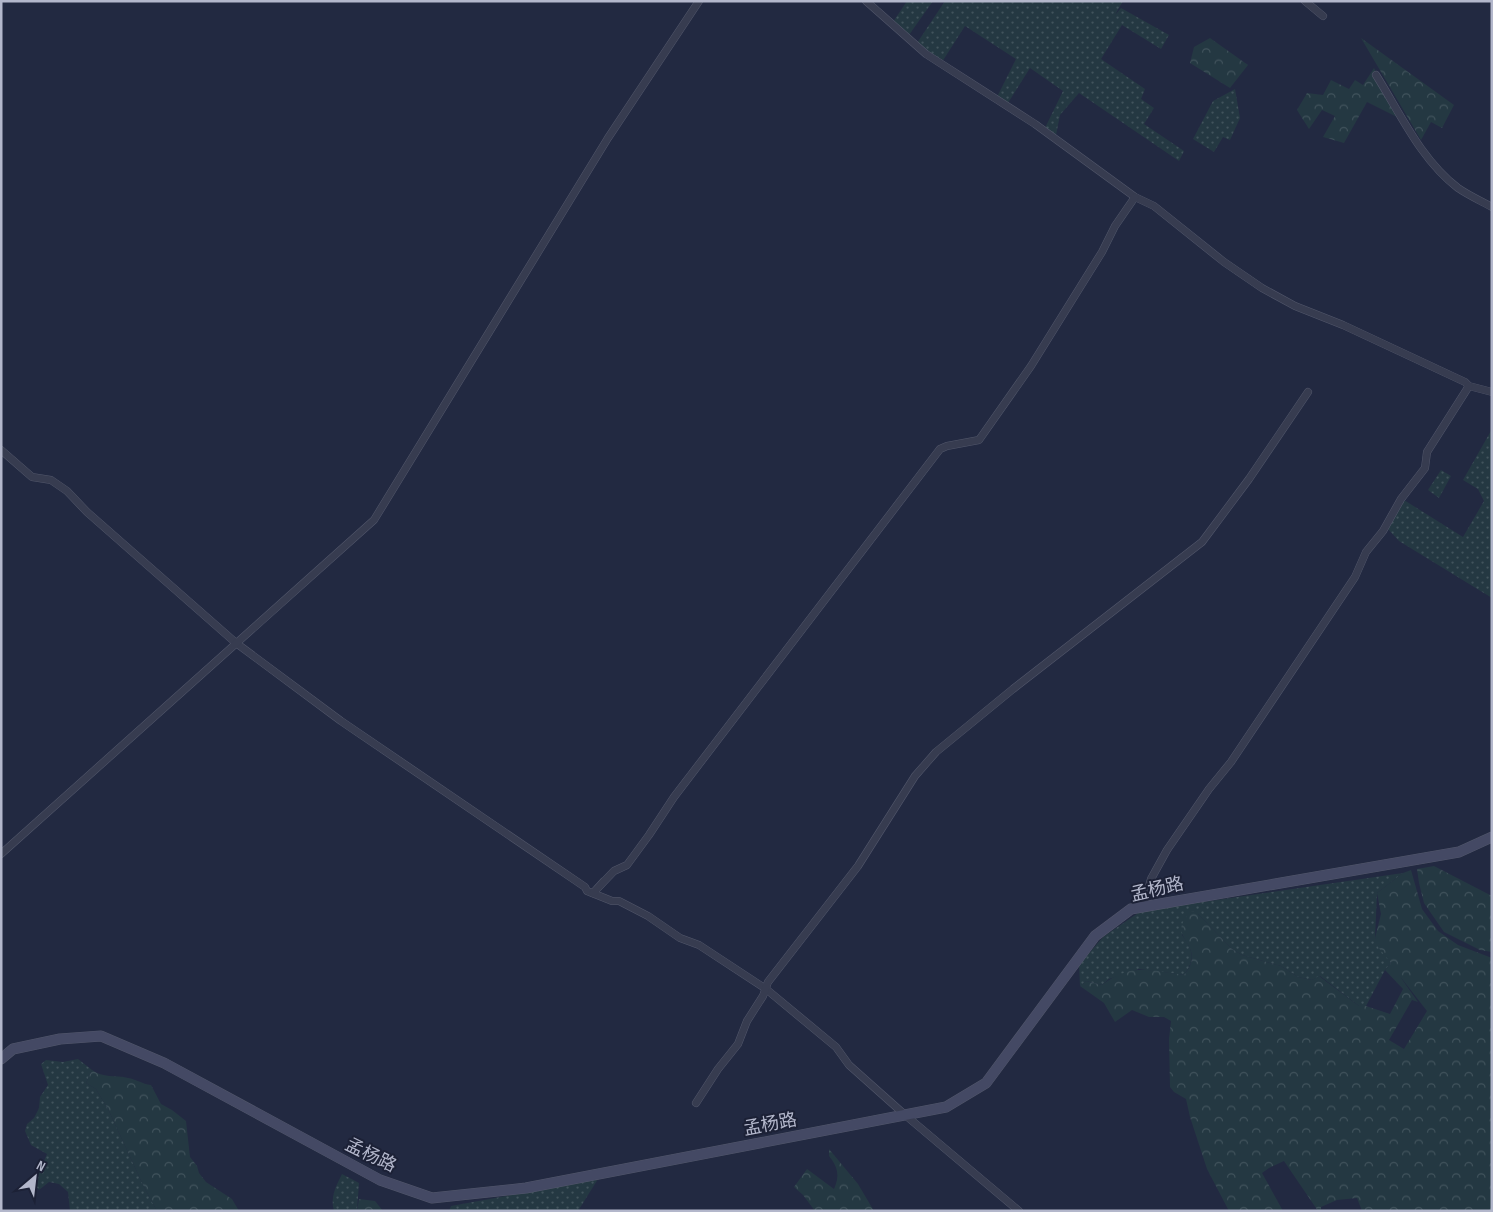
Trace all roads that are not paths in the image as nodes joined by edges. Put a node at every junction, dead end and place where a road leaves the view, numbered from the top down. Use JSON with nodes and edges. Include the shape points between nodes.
{"nodes":[{"id":1,"x":699,"y":1,"type":"edge"},
{"id":2,"x":866,"y":1,"type":"edge"},
{"id":3,"x":1305,"y":1,"type":"edge"},
{"id":4,"x":1323,"y":16,"type":"dead end"},
{"id":5,"x":1376,"y":75,"type":"dead end"},
{"id":6,"x":1135,"y":197,"type":"junction"},
{"id":7,"x":1492,"y":207,"type":"edge"},
{"id":8,"x":1469,"y":386,"type":"junction"},
{"id":9,"x":1308,"y":392,"type":"dead end"},
{"id":10,"x":1492,"y":392,"type":"edge"},
{"id":11,"x":1,"y":450,"type":"edge"},
{"id":12,"x":236,"y":644,"type":"junction"},
{"id":13,"x":1492,"y":837,"type":"edge"},
{"id":14,"x":1,"y":854,"type":"edge"},
{"id":15,"x":604,"y":881,"type":"dead end"},
{"id":16,"x":593,"y":893,"type":"junction"},
{"id":17,"x":1143,"y":907,"type":"junction"},
{"id":18,"x":766,"y":989,"type":"junction"},
{"id":19,"x":1,"y":1059,"type":"edge"},
{"id":20,"x":696,"y":1103,"type":"dead end"},
{"id":21,"x":905,"y":1115,"type":"junction"},
{"id":22,"x":1020,"y":1211,"type":"edge"}],
"edges":[{"from":1,"to":12,"type":"street","via":[[608,138],[374,520]]},
{"from":2,"to":6,"type":"street","via":[[926,54],[1035,124]]},
{"from":3,"to":4,"type":"street"},
{"from":5,"to":7,"type":"street","via":[[1431,162],[1457,187]]},
{"from":6,"to":8,"type":"street","via":[[1154,206],[1262,288]]},
{"from":6,"to":16,"type":"street","via":[[1031,366],[979,440],[940,449],[680,790],[627,865],[614,871]]},
{"from":8,"to":10,"type":"street"},
{"from":8,"to":17,"type":"street","via":[[1427,452],[1425,468],[1366,552],[1339,601],[1231,762],[1167,850],[1151,879]]},
{"from":9,"to":18,"type":"street","via":[[1202,542],[936,752],[916,776],[858,866],[768,982]]},
{"from":11,"to":12,"type":"street","via":[[32,477],[51,480],[67,491]]},
{"from":12,"to":14,"type":"street"},
{"from":12,"to":16,"type":"street","via":[[341,721]]},
{"from":13,"to":17,"type":"main road","name":"孟杨路","via":[[1458,852]]},
{"from":15,"to":16,"type":"street"},
{"from":16,"to":18,"type":"street","via":[[619,901],[648,916]]},
{"from":17,"to":21,"type":"main road","name":"孟杨路","via":[[1131,909],[1095,936],[986,1083],[946,1107]]},
{"from":18,"to":20,"type":"street","via":[[738,1044]]},
{"from":18,"to":21,"type":"street","via":[[836,1047],[849,1065]]},
{"from":19,"to":21,"type":"main road","name":"孟杨路","via":[[13,1049],[60,1039],[101,1036],[164,1063],[380,1180],[432,1198],[526,1188]]},
{"from":21,"to":22,"type":"street"}]}
